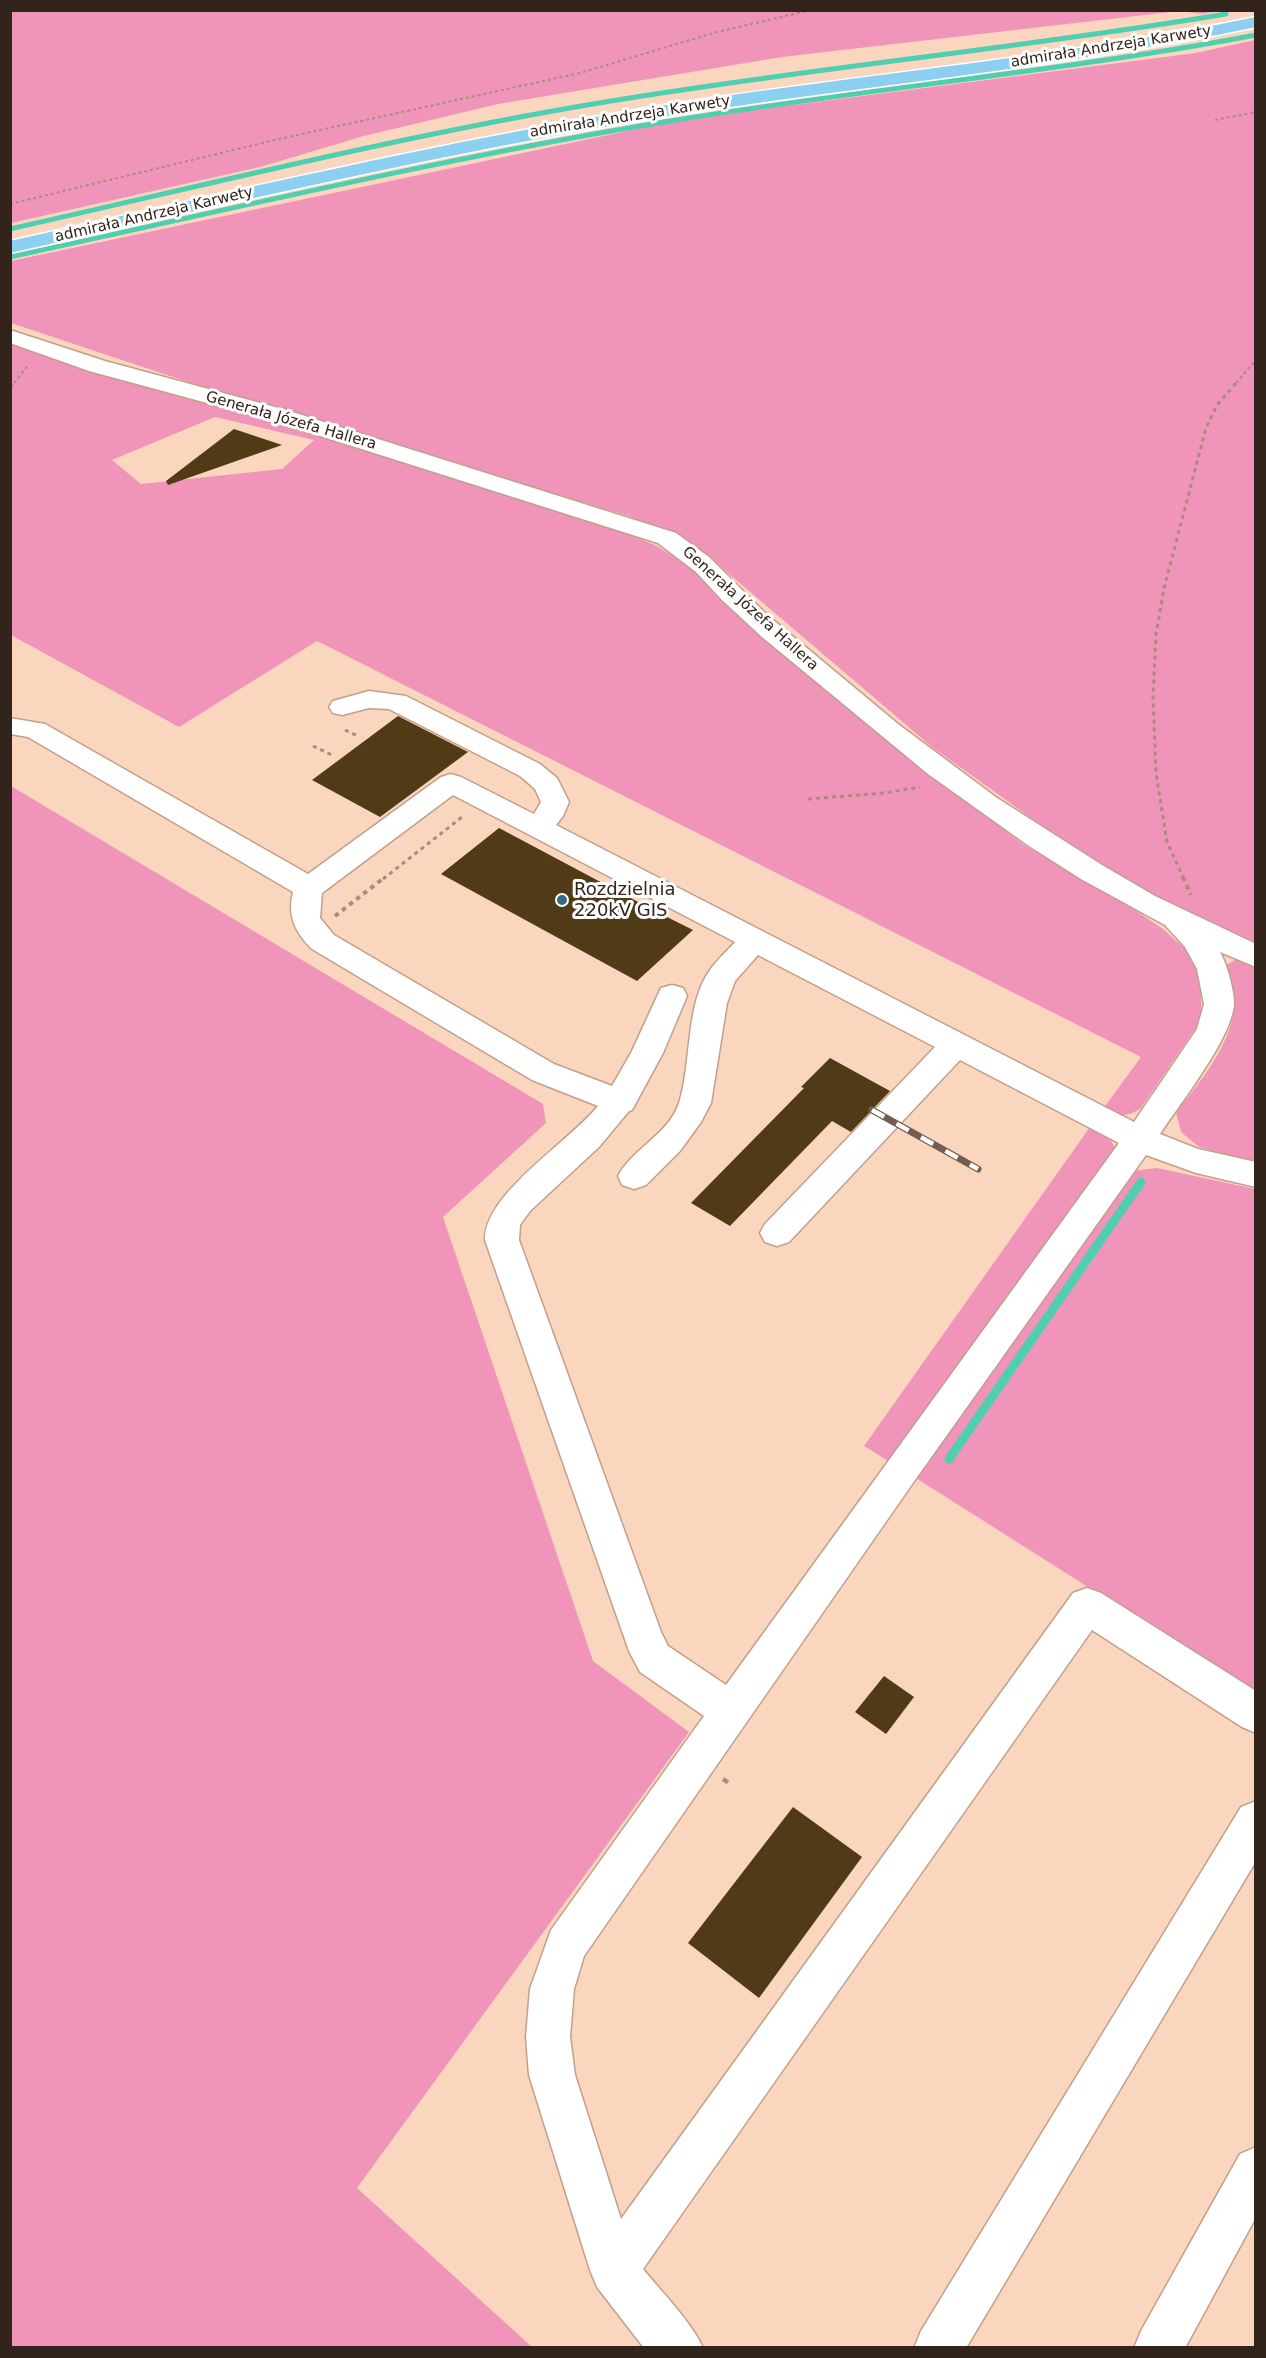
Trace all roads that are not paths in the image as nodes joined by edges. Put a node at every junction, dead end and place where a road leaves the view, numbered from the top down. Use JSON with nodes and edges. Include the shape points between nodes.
{"nodes":[{"id":1,"x":1256,"y":22,"type":"edge"},
{"id":2,"x":10,"y":247,"type":"edge"},
{"id":3,"x":10,"y":336,"type":"edge"},
{"id":4,"x":342,"y":707,"type":"dead end"},
{"id":5,"x":10,"y":726,"type":"edge"},
{"id":6,"x":536,"y":827,"type":"junction"},
{"id":7,"x":309,"y":888,"type":"junction"},
{"id":8,"x":1177,"y":921,"type":"junction"},
{"id":9,"x":755,"y":939,"type":"junction"},
{"id":10,"x":1256,"y":957,"type":"edge"},
{"id":11,"x":672,"y":996,"type":"dead end"},
{"id":12,"x":956,"y":1044,"type":"junction"},
{"id":13,"x":621,"y":1102,"type":"junction"},
{"id":14,"x":1140,"y":1139,"type":"junction"},
{"id":15,"x":1256,"y":1175,"type":"edge"},
{"id":16,"x":634,"y":1176,"type":"dead end"},
{"id":17,"x":777,"y":1233,"type":"dead end"},
{"id":18,"x":731,"y":1711,"type":"junction"},
{"id":19,"x":1256,"y":1714,"type":"edge"},
{"id":20,"x":1256,"y":1821,"type":"edge"},
{"id":21,"x":1256,"y":2170,"type":"edge"},
{"id":22,"x":614,"y":2270,"type":"junction"},
{"id":23,"x":679,"y":2348,"type":"edge"},
{"id":24,"x":938,"y":2348,"type":"edge"},
{"id":25,"x":1158,"y":2348,"type":"edge"}],
"edges":[{"from":1,"to":2,"type":"main road","name":"admirała Andrzeja Karwety","via":[[1146,44],[708,104],[521,135]]},
{"from":3,"to":8,"type":"street","name":"Generała Józefa Hallera","via":[[97,366],[278,415],[667,538],[704,565],[731,595],[842,691],[944,773],[1042,842]]},
{"from":4,"to":6,"type":"street","via":[[358,700],[379,698],[397,702],[531,770],[548,784],[555,802],[549,816]]},
{"from":5,"to":7,"type":"street","via":[[35,730]]},
{"from":6,"to":7,"type":"street","via":[[451,783]]},
{"from":6,"to":9,"type":"street"},
{"from":7,"to":13,"type":"street","via":[[304,915],[308,926],[323,942],[543,1072]]},
{"from":8,"to":10,"type":"street","name":"Generała Józefa Hallera"},
{"from":8,"to":14,"type":"street","via":[[1207,956],[1219,1004],[1212,1031]]},
{"from":9,"to":12,"type":"street"},
{"from":9,"to":16,"type":"street","via":[[721,977],[689,1117]]},
{"from":11,"to":13,"type":"street","via":[[651,1048]]},
{"from":12,"to":14,"type":"street"},
{"from":12,"to":17,"type":"street"},
{"from":13,"to":18,"type":"street","via":[[512,1210],[502,1229],[502,1240],[643,1638],[654,1659]]},
{"from":14,"to":15,"type":"street","via":[[1176,1156]]},
{"from":14,"to":18,"type":"street"},
{"from":18,"to":22,"type":"street","via":[[566,1945],[552,1989],[548,2037],[552,2075]]},
{"from":19,"to":22,"type":"street","via":[[1087,1605]]},
{"from":20,"to":24,"type":"street"},
{"from":21,"to":25,"type":"street"},
{"from":22,"to":23,"type":"street"}]}
